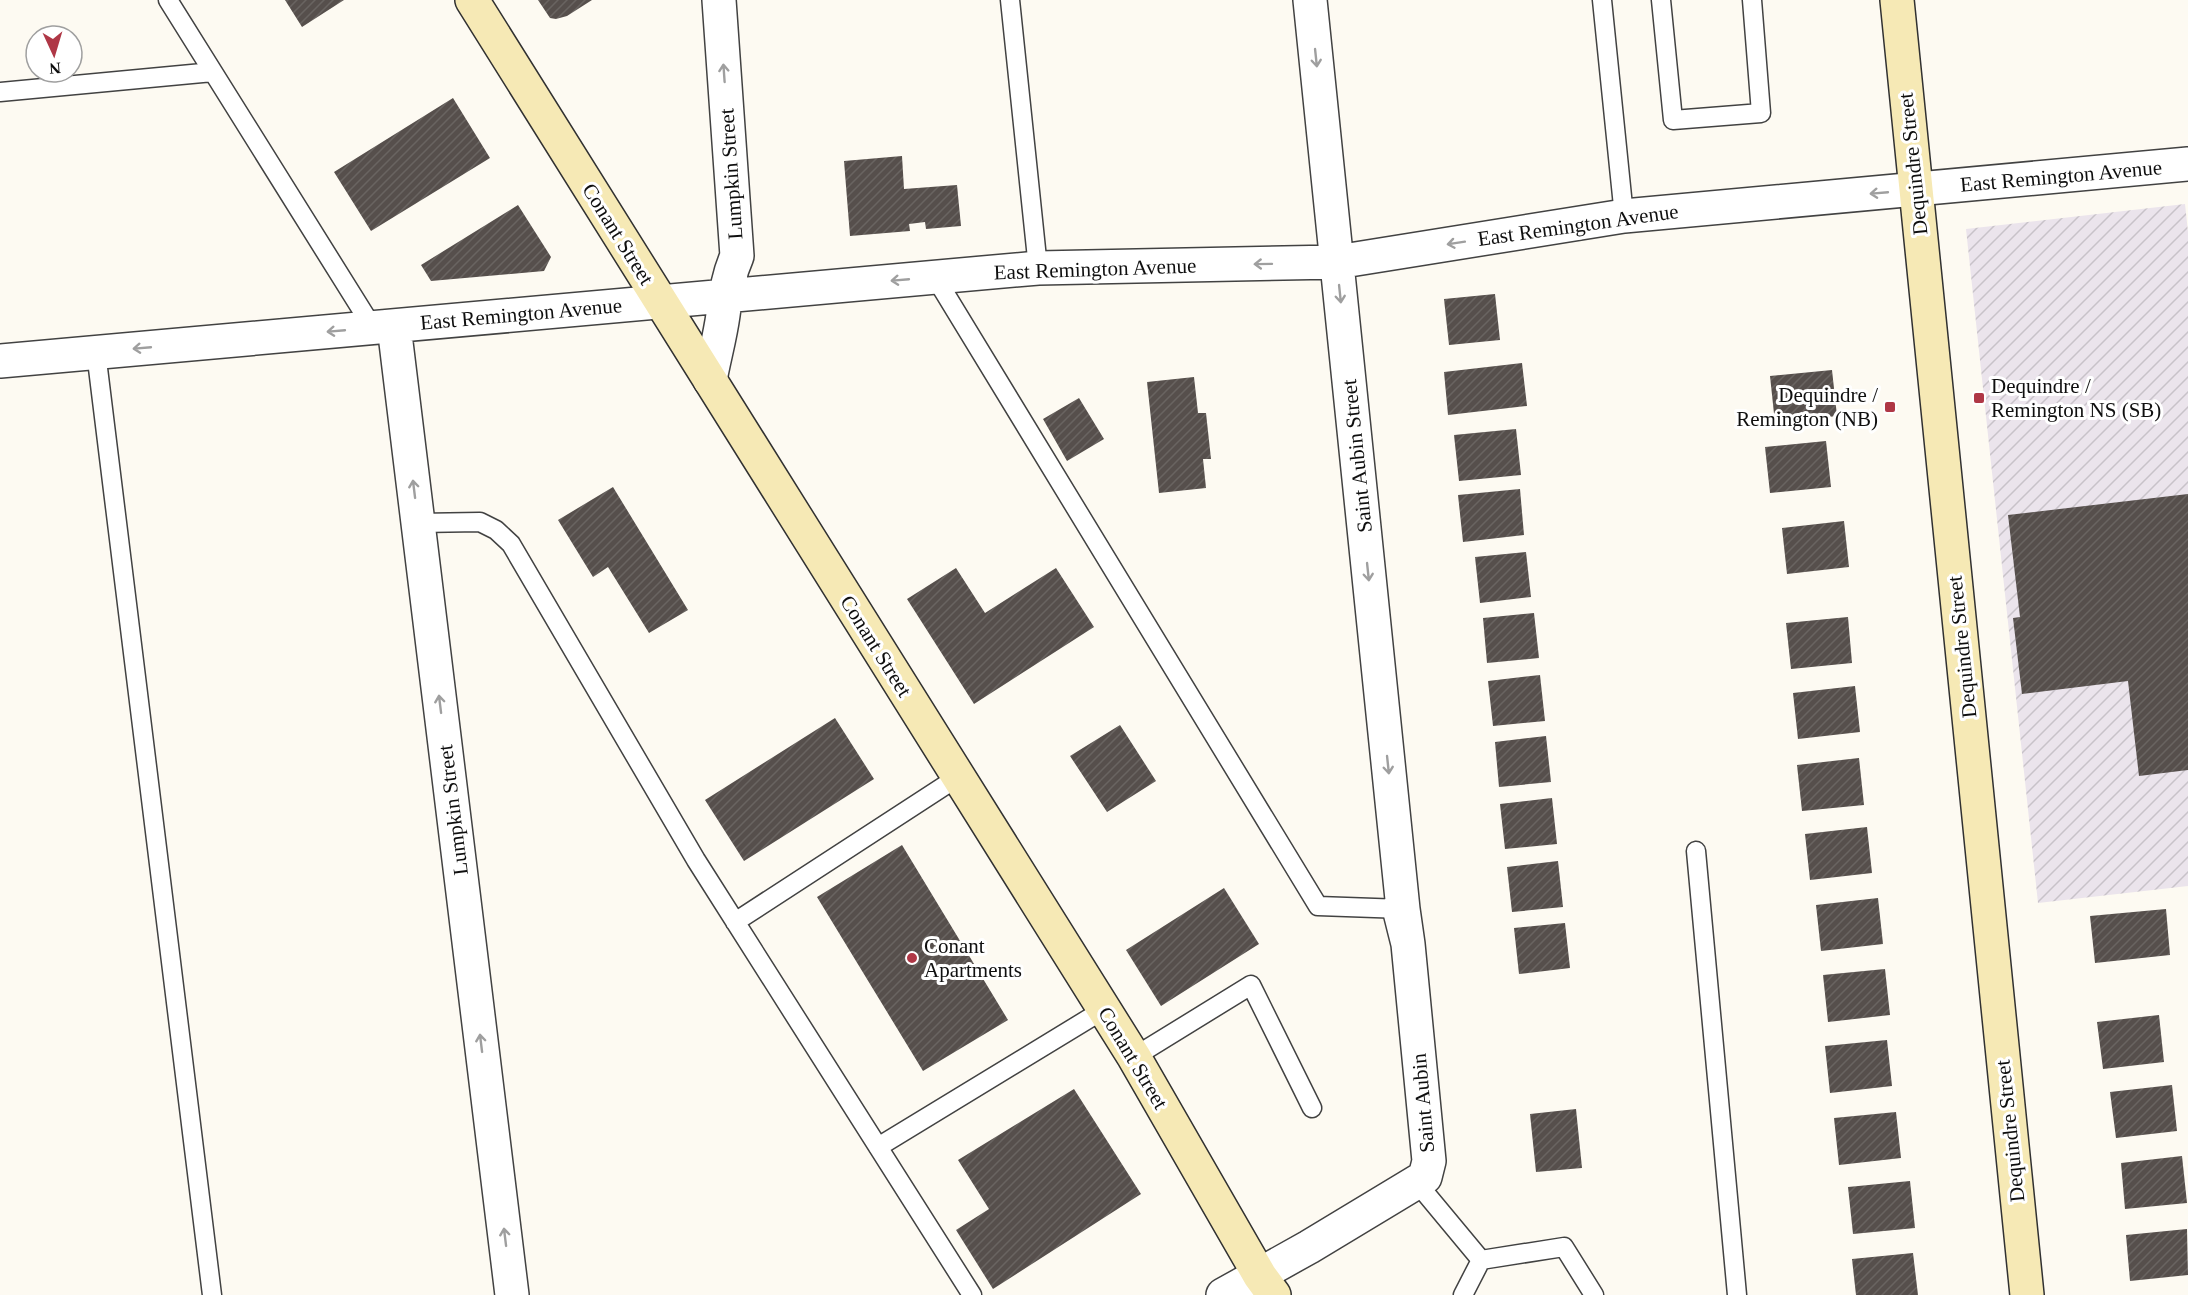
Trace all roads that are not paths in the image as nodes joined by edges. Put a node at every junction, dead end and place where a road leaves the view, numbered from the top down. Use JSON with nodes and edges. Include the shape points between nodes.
{"nodes":[{"id":1,"x":168,"y":0,"type":"edge"},
{"id":2,"x":472,"y":0,"type":"edge"},
{"id":3,"x":719,"y":0,"type":"edge"},
{"id":4,"x":1011,"y":0,"type":"edge"},
{"id":5,"x":1310,"y":0,"type":"edge"},
{"id":6,"x":1602,"y":0,"type":"edge"},
{"id":7,"x":1661,"y":0,"type":"edge"},
{"id":8,"x":1752,"y":0,"type":"edge"},
{"id":9,"x":1897,"y":0,"type":"edge"},
{"id":10,"x":213,"y":72,"type":"junction"},
{"id":11,"x":0,"y":92,"type":"edge"},
{"id":12,"x":2188,"y":164,"type":"edge"},
{"id":13,"x":1916,"y":189,"type":"junction"},
{"id":14,"x":1624,"y":216,"type":"junction"},
{"id":15,"x":1337,"y":262,"type":"junction"},
{"id":16,"x":1038,"y":268,"type":"junction"},
{"id":17,"x":935,"y":277,"type":"junction"},
{"id":18,"x":724,"y":296,"type":"junction"},
{"id":19,"x":661,"y":301,"type":"junction"},
{"id":20,"x":384,"y":327,"type":"junction"},
{"id":21,"x":96,"y":352,"type":"junction"},
{"id":22,"x":0,"y":361,"type":"edge"},
{"id":23,"x":710,"y":380,"type":"junction"},
{"id":24,"x":418,"y":524,"type":"junction"},
{"id":25,"x":958,"y":777,"type":"junction"},
{"id":26,"x":1696,"y":851,"type":"dead end"},
{"id":27,"x":1401,"y":909,"type":"junction"},
{"id":28,"x":735,"y":922,"type":"junction"},
{"id":29,"x":1103,"y":1010,"type":"junction"},
{"id":30,"x":1134,"y":1057,"type":"junction"},
{"id":31,"x":1312,"y":1108,"type":"dead end"},
{"id":32,"x":878,"y":1147,"type":"junction"},
{"id":33,"x":1418,"y":1183,"type":"junction"},
{"id":34,"x":1481,"y":1260,"type":"junction"},
{"id":35,"x":1267,"y":1285,"type":"edge"},
{"id":36,"x":1469,"y":1293,"type":"edge"},
{"id":37,"x":212,"y":1295,"type":"edge"},
{"id":38,"x":512,"y":1295,"type":"edge"},
{"id":39,"x":972,"y":1295,"type":"edge"},
{"id":40,"x":1223,"y":1295,"type":"edge"},
{"id":41,"x":1594,"y":1295,"type":"edge"},
{"id":42,"x":1737,"y":1295,"type":"edge"},
{"id":43,"x":2027,"y":1295,"type":"edge"}],
"edges":[{"from":1,"to":10,"type":"lane"},
{"from":2,"to":19,"type":"main road","name":"Conant Street"},
{"from":18,"to":3,"type":"street","name":"Lumpkin Street","one_way":true,"via":[[737,256]]},
{"from":4,"to":16,"type":"lane"},
{"from":5,"to":15,"type":"street","name":"Saint Aubin Street","one_way":true},
{"from":6,"to":14,"type":"lane"},
{"from":7,"to":8,"type":"lane","via":[[1673,120],[1761,113]]},
{"from":9,"to":13,"type":"main road","name":"Dequindre Street"},
{"from":10,"to":11,"type":"lane"},
{"from":10,"to":20,"type":"lane"},
{"from":12,"to":13,"type":"street","name":"East Remington Avenue"},
{"from":13,"to":14,"type":"street","name":"East Remington Avenue","one_way":true},
{"from":13,"to":43,"type":"main road","name":"Dequindre Street"},
{"from":14,"to":15,"type":"street","name":"East Remington Avenue","one_way":true},
{"from":15,"to":16,"type":"street","name":"East Remington Avenue","one_way":true},
{"from":15,"to":27,"type":"street","name":"Saint Aubin Street","one_way":true},
{"from":16,"to":17,"type":"street","name":"East Remington Avenue"},
{"from":17,"to":18,"type":"street","name":"East Remington Avenue","one_way":true},
{"from":17,"to":27,"type":"lane","via":[[1318,906]]},
{"from":18,"to":19,"type":"street","name":"East Remington Avenue"},
{"from":18,"to":23,"type":"street","name":"Lumpkin Street"},
{"from":19,"to":20,"type":"street","name":"East Remington Avenue"},
{"from":19,"to":23,"type":"main road","name":"Conant Street"},
{"from":20,"to":21,"type":"street","name":"East Remington Avenue","one_way":true},
{"from":24,"to":20,"type":"street","name":"Lumpkin Street","one_way":true},
{"from":21,"to":22,"type":"street","name":"East Remington Avenue"},
{"from":21,"to":37,"type":"lane"},
{"from":23,"to":25,"type":"main road","name":"Conant Street"},
{"from":24,"to":28,"type":"lane","via":[[480,522],[511,544]]},
{"from":38,"to":24,"type":"street","name":"Lumpkin Street","one_way":true},
{"from":25,"to":28,"type":"lane"},
{"from":25,"to":29,"type":"main road","name":"Conant Street"},
{"from":26,"to":42,"type":"lane"},
{"from":27,"to":33,"type":"street","name":"Saint Aubin","via":[[1408,944],[1429,1161],[1425,1177]]},
{"from":28,"to":32,"type":"lane"},
{"from":29,"to":30,"type":"main road","name":"Conant Street"},
{"from":29,"to":32,"type":"lane"},
{"from":30,"to":31,"type":"lane","via":[[1251,985]]},
{"from":30,"to":35,"type":"main road","name":"Conant Street"},
{"from":32,"to":39,"type":"lane"},
{"from":33,"to":34,"type":"lane"},
{"from":33,"to":35,"type":"street","name":"Saint Aubin"},
{"from":34,"to":36,"type":"lane"},
{"from":34,"to":41,"type":"lane","via":[[1564,1247]]},
{"from":35,"to":40,"type":"street","name":"Saint Aubin"}]}
